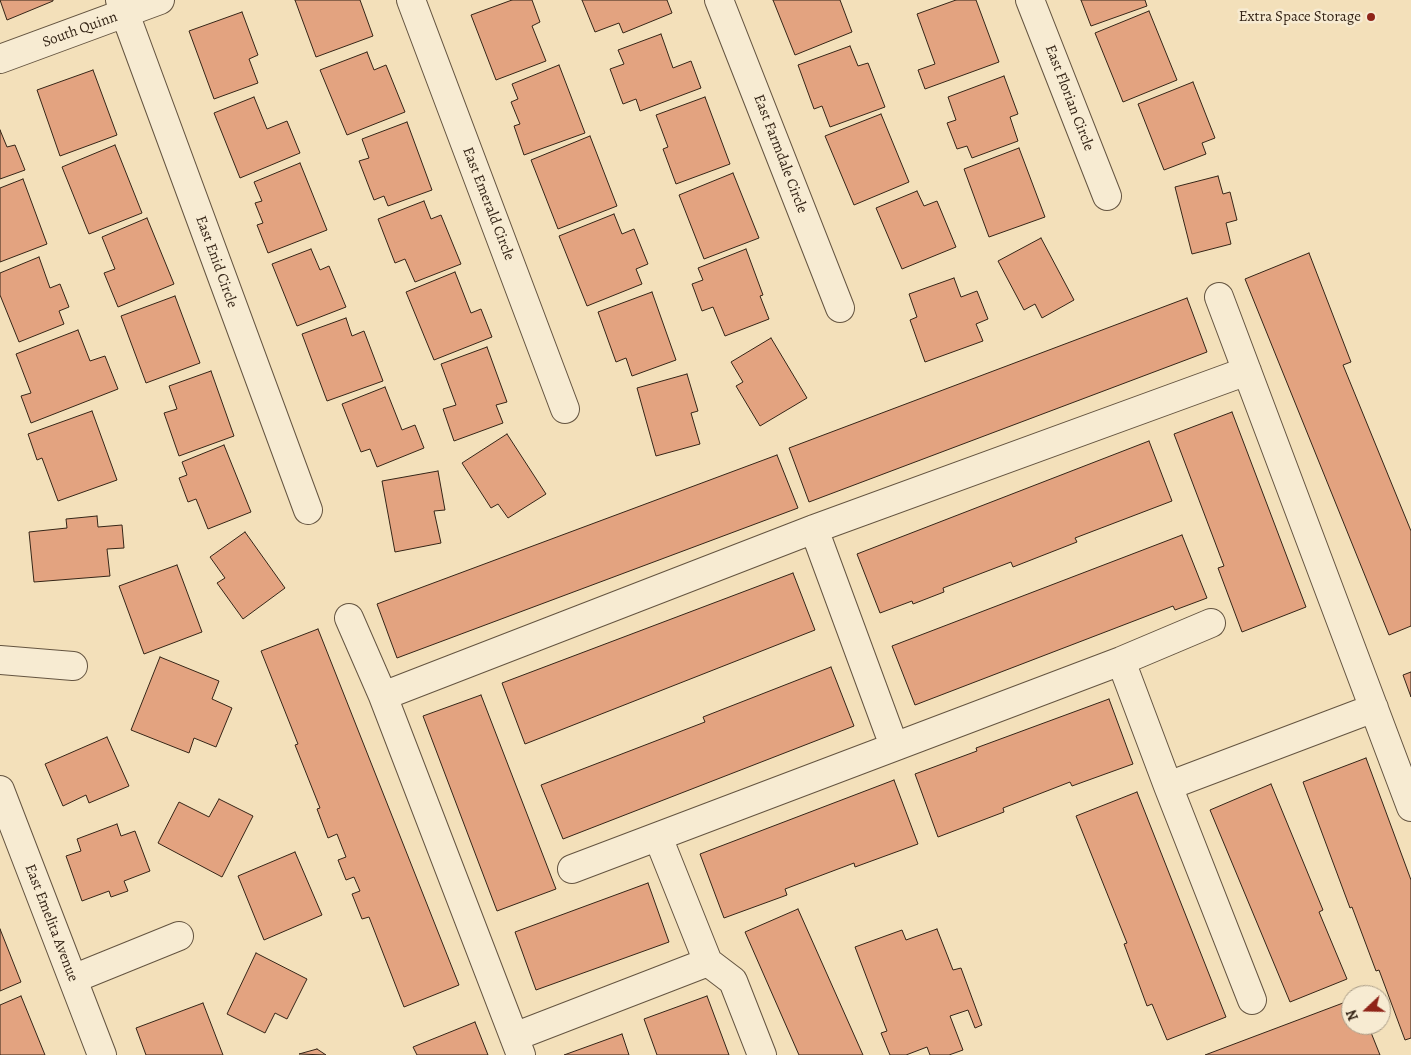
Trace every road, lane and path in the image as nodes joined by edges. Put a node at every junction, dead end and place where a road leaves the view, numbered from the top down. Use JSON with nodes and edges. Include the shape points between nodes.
{"nodes":[{"id":1,"x":160,"y":0,"type":"edge"},
{"id":2,"x":411,"y":0,"type":"edge"},
{"id":3,"x":719,"y":0,"type":"edge"},
{"id":4,"x":1030,"y":0,"type":"edge"},
{"id":5,"x":122,"y":7,"type":"edge"},
{"id":6,"x":0,"y":60,"type":"edge"},
{"id":7,"x":1107,"y":196,"type":"dead end"},
{"id":8,"x":1219,"y":297,"type":"dead end"},
{"id":9,"x":840,"y":308,"type":"dead end"},
{"id":10,"x":1247,"y":371,"type":"junction"},
{"id":11,"x":564,"y":409,"type":"dead end"},
{"id":12,"x":308,"y":510,"type":"dead end"},
{"id":13,"x":814,"y":529,"type":"junction"},
{"id":14,"x":349,"y":618,"type":"dead end"},
{"id":15,"x":1211,"y":623,"type":"dead end"},
{"id":16,"x":0,"y":660,"type":"edge"},
{"id":17,"x":1121,"y":661,"type":"junction"},
{"id":18,"x":73,"y":666,"type":"dead end"},
{"id":19,"x":383,"y":696,"type":"junction"},
{"id":20,"x":1374,"y":708,"type":"junction"},
{"id":21,"x":894,"y":746,"type":"junction"},
{"id":22,"x":1168,"y":786,"type":"junction"},
{"id":23,"x":0,"y":790,"type":"edge"},
{"id":24,"x":1411,"y":807,"type":"edge"},
{"id":25,"x":658,"y":837,"type":"junction"},
{"id":26,"x":572,"y":869,"type":"dead end"},
{"id":27,"x":179,"y":936,"type":"dead end"},
{"id":28,"x":708,"y":962,"type":"junction"},
{"id":29,"x":73,"y":979,"type":"junction"},
{"id":30,"x":1252,"y":1000,"type":"dead end"},
{"id":31,"x":518,"y":1046,"type":"edge"},
{"id":32,"x":102,"y":1055,"type":"edge"},
{"id":33,"x":762,"y":1055,"type":"edge"}],
"edges":[{"from":1,"to":5,"type":"street","name":"South Quinn"},
{"from":2,"to":11,"type":"street","name":"East Emerald Circle"},
{"from":3,"to":9,"type":"street","name":"East Farmdale Circle"},
{"from":4,"to":7,"type":"street","name":"East Florian Circle"},
{"from":5,"to":6,"type":"street","name":"South Quinn"},
{"from":5,"to":12,"type":"street","name":"East Enid Circle"},
{"from":8,"to":10,"type":"street"},
{"from":10,"to":13,"type":"street"},
{"from":10,"to":20,"type":"street"},
{"from":13,"to":19,"type":"street"},
{"from":13,"to":21,"type":"street"},
{"from":14,"to":19,"type":"street"},
{"from":15,"to":17,"type":"street"},
{"from":16,"to":18,"type":"street"},
{"from":17,"to":21,"type":"street"},
{"from":17,"to":22,"type":"street"},
{"from":19,"to":31,"type":"street"},
{"from":20,"to":22,"type":"street"},
{"from":20,"to":24,"type":"street"},
{"from":21,"to":25,"type":"street"},
{"from":22,"to":30,"type":"street"},
{"from":23,"to":29,"type":"street","name":"East Emelita Avenue"},
{"from":25,"to":26,"type":"street"},
{"from":25,"to":28,"type":"street"},
{"from":27,"to":29,"type":"street"},
{"from":28,"to":31,"type":"street"},
{"from":28,"to":33,"type":"street","via":[[733,981]]},
{"from":29,"to":32,"type":"street","name":"East Emelita Avenue"}]}
